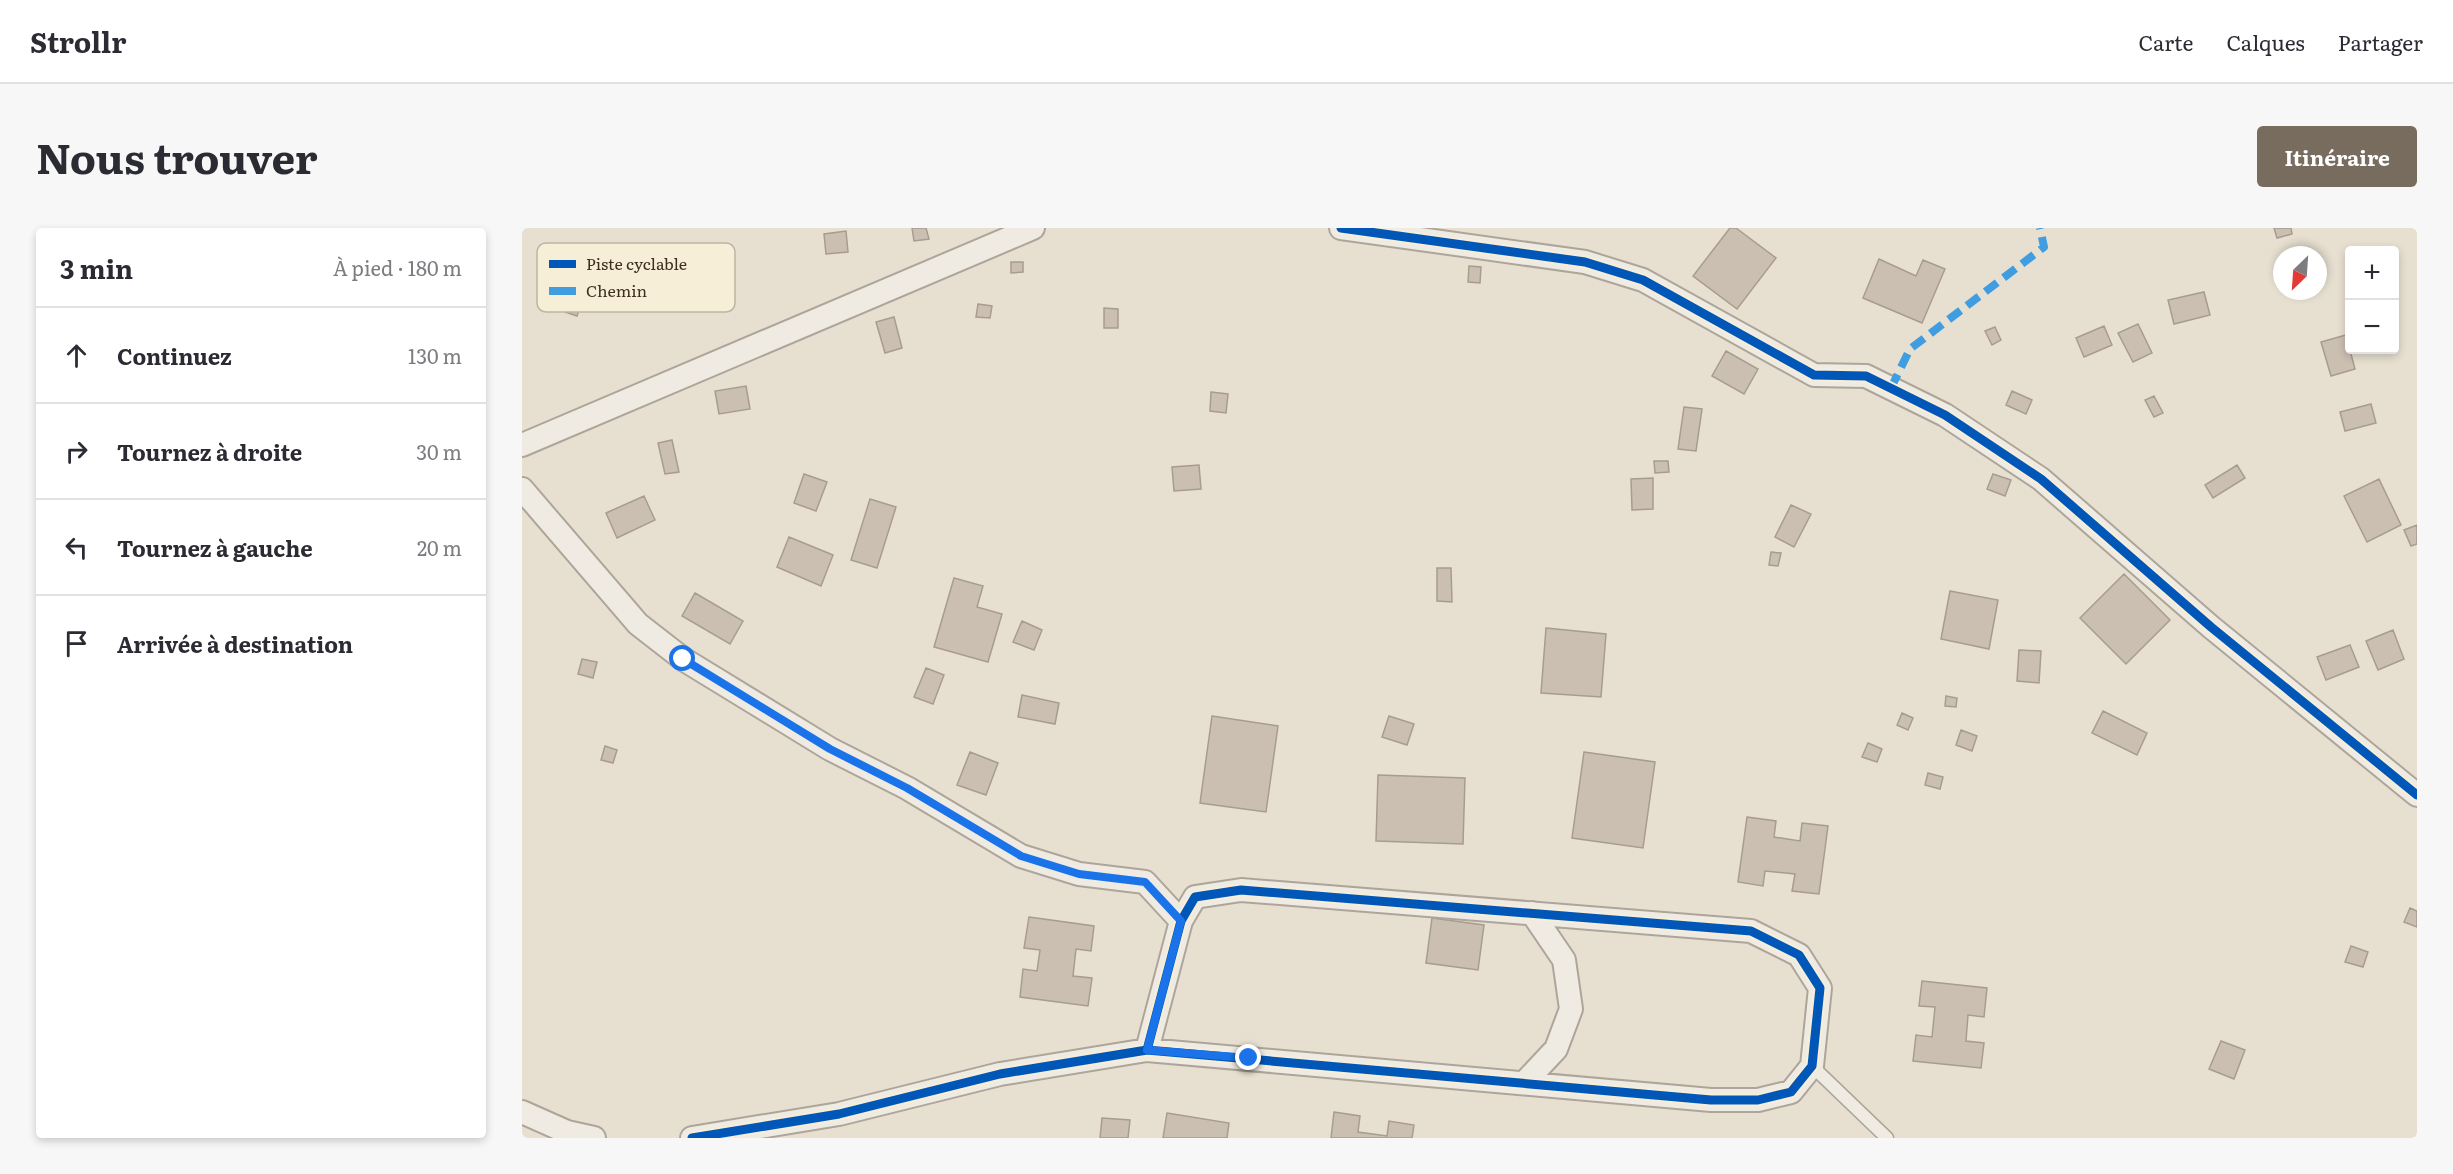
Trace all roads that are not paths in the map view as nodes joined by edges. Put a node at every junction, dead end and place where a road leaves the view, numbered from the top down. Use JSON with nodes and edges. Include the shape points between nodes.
{"nodes":[{"id":1,"x":1033,"y":228,"type":"edge"},
{"id":2,"x":1341,"y":228,"type":"edge"},
{"id":3,"x":522,"y":445,"type":"edge"},
{"id":4,"x":522,"y":489,"type":"edge"},
{"id":5,"x":2417,"y":795,"type":"edge"},
{"id":6,"x":1532,"y":913,"type":"junction"},
{"id":7,"x":1181,"y":921,"type":"junction"},
{"id":8,"x":1147,"y":1050,"type":"junction"},
{"id":9,"x":1812,"y":1066,"type":"junction"},
{"id":10,"x":1525,"y":1082,"type":"junction"},
{"id":11,"x":522,"y":1113,"type":"edge"},
{"id":12,"x":594,"y":1138,"type":"edge"},
{"id":13,"x":692,"y":1138,"type":"edge"},
{"id":14,"x":1887,"y":1138,"type":"edge"}],
"edges":[{"from":1,"to":3,"type":"street"},
{"from":2,"to":5,"type":"street","via":[[1585,262],[1634,277],[1814,375],[1866,376],[1945,415],[2041,479],[2211,627]]},
{"from":4,"to":7,"type":"street","via":[[638,624],[683,659],[830,749],[907,788],[1021,856],[1079,874],[1145,882]]},
{"from":6,"to":7,"type":"street","via":[[1241,890],[1195,897]]},
{"from":6,"to":9,"type":"street","via":[[1750,931],[1799,955],[1820,988]]},
{"from":6,"to":10,"type":"street","via":[[1564,960],[1571,1009],[1556,1049]]},
{"from":7,"to":8,"type":"street"},
{"from":8,"to":10,"type":"street"},
{"from":8,"to":13,"type":"street","via":[[1000,1074],[838,1114]]},
{"from":9,"to":10,"type":"street","via":[[1791,1092],[1758,1100],[1711,1100]]},
{"from":9,"to":14,"type":"lane"},
{"from":11,"to":12,"type":"street","via":[[567,1132]]}]}
